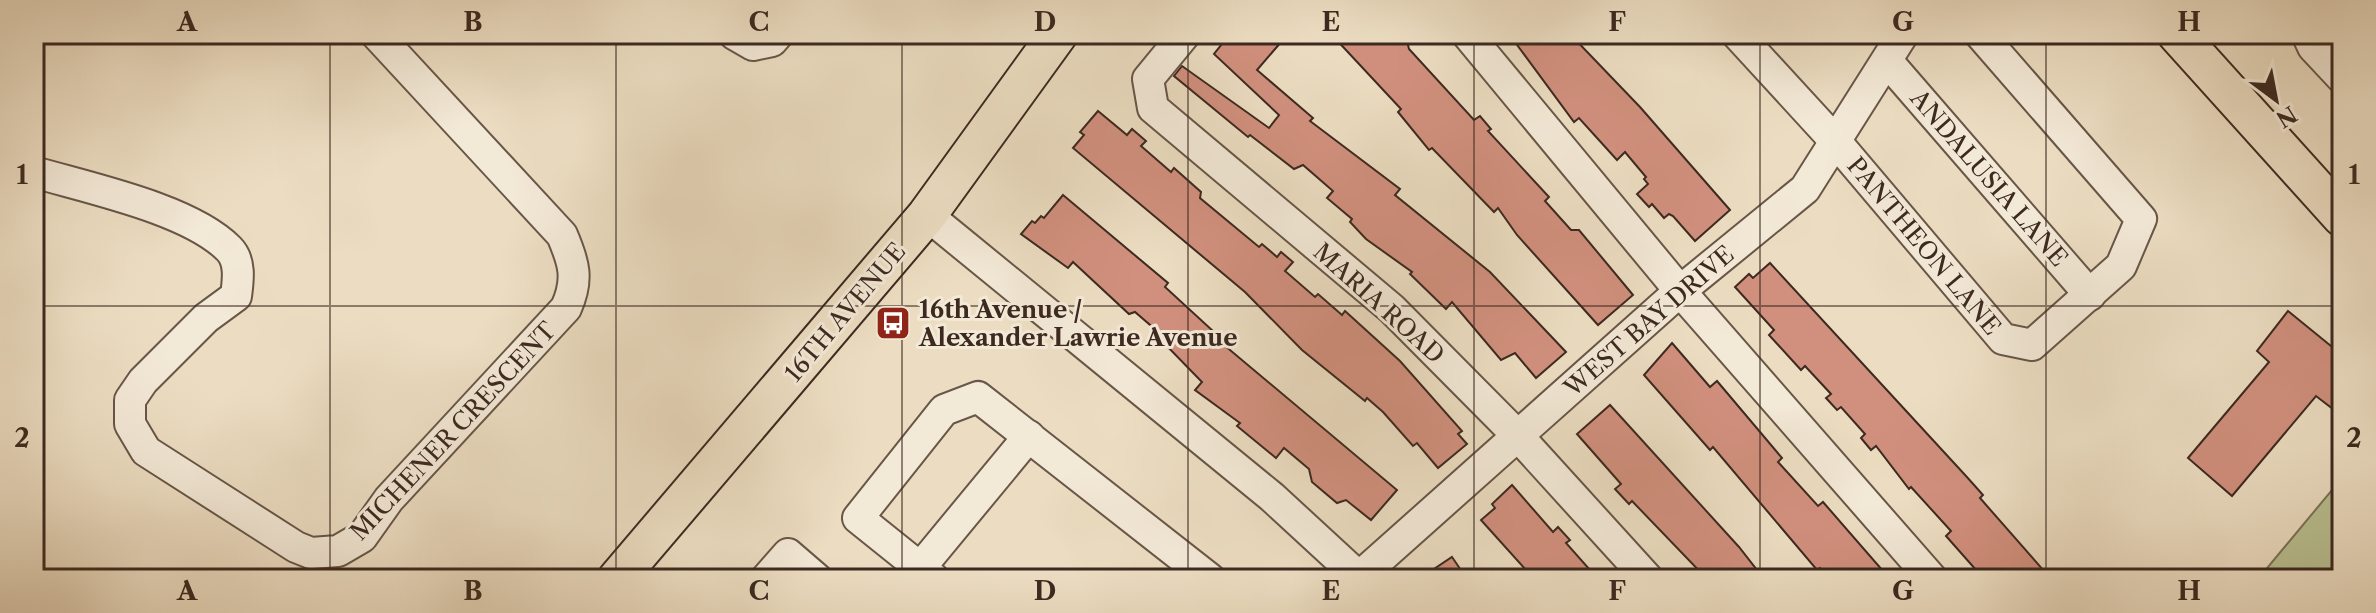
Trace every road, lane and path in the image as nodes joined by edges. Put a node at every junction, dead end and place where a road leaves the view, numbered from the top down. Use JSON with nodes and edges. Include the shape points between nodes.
{"nodes":[{"id":1,"x":376,"y":34,"type":"edge"},
{"id":2,"x":734,"y":34,"type":"edge"},
{"id":3,"x":778,"y":34,"type":"edge"},
{"id":4,"x":1058,"y":34,"type":"edge"},
{"id":5,"x":1185,"y":34,"type":"edge"},
{"id":6,"x":1467,"y":34,"type":"edge"},
{"id":7,"x":1737,"y":34,"type":"edge"},
{"id":8,"x":1980,"y":34,"type":"edge"},
{"id":9,"x":2177,"y":34,"type":"edge"},
{"id":10,"x":2307,"y":34,"type":"edge"},
{"id":11,"x":1901,"y":42,"type":"edge"},
{"id":12,"x":2342,"y":78,"type":"edge"},
{"id":13,"x":1837,"y":143,"type":"junction"},
{"id":14,"x":34,"y":172,"type":"edge"},
{"id":15,"x":927,"y":215,"type":"junction"},
{"id":16,"x":2342,"y":217,"type":"edge"},
{"id":17,"x":1680,"y":291,"type":"junction"},
{"id":18,"x":2090,"y":295,"type":"junction"},
{"id":19,"x":1029,"y":436,"type":"junction"},
{"id":20,"x":1518,"y":436,"type":"junction"},
{"id":21,"x":927,"y":573,"type":"edge"},
{"id":22,"x":1359,"y":578,"type":"edge"},
{"id":23,"x":617,"y":579,"type":"edge"},
{"id":24,"x":766,"y":579,"type":"edge"},
{"id":25,"x":817,"y":579,"type":"edge"},
{"id":26,"x":1210,"y":579,"type":"edge"},
{"id":27,"x":1648,"y":579,"type":"edge"},
{"id":28,"x":1932,"y":579,"type":"edge"}],
"edges":[{"from":1,"to":14,"type":"street","name":"MICHENER CRESCENT","via":[[562,235],[575,263],[575,288],[566,308],[389,499],[362,537],[338,551],[311,553],[296,547],[146,451],[130,424],[130,400],[143,381],[206,318],[236,296],[238,270],[230,250],[172,213]]},
{"from":2,"to":3,"type":"street","via":[[753,45]]},
{"from":4,"to":15,"type":"main road","name":"16TH AVENUE"},
{"from":5,"to":20,"type":"street","name":"MARIA ROAD","via":[[1148,79],[1153,108],[1392,309]]},
{"from":6,"to":17,"type":"street"},
{"from":7,"to":13,"type":"street"},
{"from":8,"to":18,"type":"street","name":"PANTHEON LANE","via":[[2141,219],[2121,266]]},
{"from":9,"to":16,"type":"main road"},
{"from":10,"to":12,"type":"street"},
{"from":11,"to":13,"type":"street","name":"WEST BAY DRIVE"},
{"from":11,"to":18,"type":"street","name":"ANDALUSIA LANE"},
{"from":13,"to":17,"type":"street","name":"WEST BAY DRIVE","via":[[1805,189]]},
{"from":13,"to":18,"type":"street","name":"PANTHEON LANE","via":[[2003,339],[2032,345]]},
{"from":15,"to":22,"type":"street","via":[[1272,497]]},
{"from":15,"to":23,"type":"main road","name":"16TH AVENUE"},
{"from":17,"to":20,"type":"street","name":"WEST BAY DRIVE"},
{"from":17,"to":28,"type":"street"},
{"from":19,"to":21,"type":"street"},
{"from":19,"to":21,"type":"street","via":[[978,397],[944,410],[858,518]]},
{"from":19,"to":26,"type":"street"},
{"from":20,"to":22,"type":"street","name":"WEST BAY DRIVE"},
{"from":20,"to":27,"type":"street","name":"MARIA ROAD"},
{"from":24,"to":25,"type":"street","via":[[788,554]]}]}
